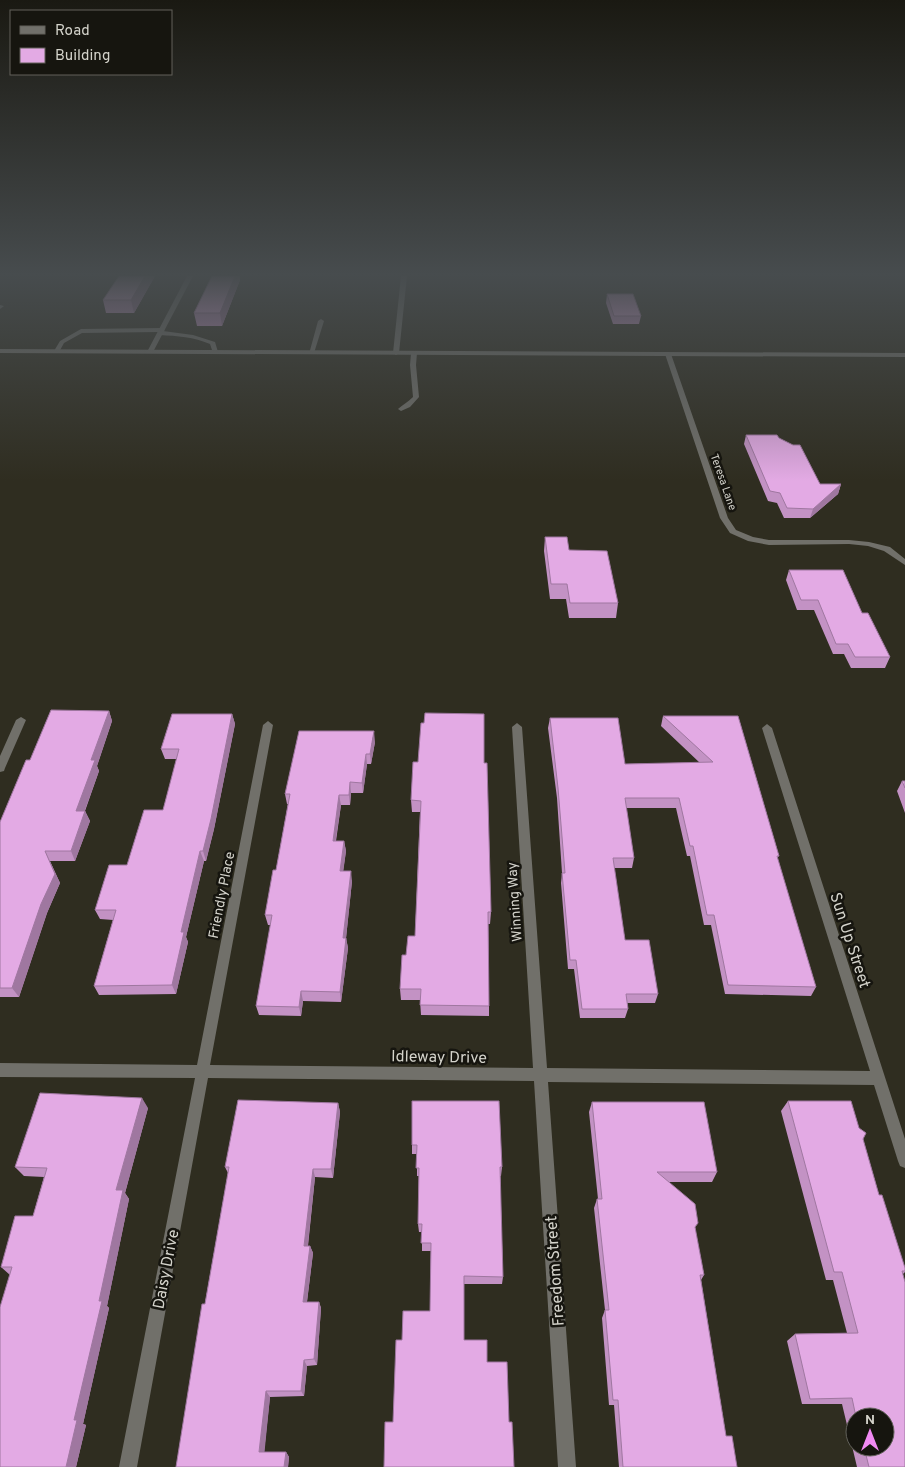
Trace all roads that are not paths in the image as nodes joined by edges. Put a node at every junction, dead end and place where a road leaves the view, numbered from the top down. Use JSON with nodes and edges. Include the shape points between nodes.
{"nodes":[{"id":1,"x":61,"y":344,"type":"edge"},
{"id":2,"x":154,"y":344,"type":"edge"},
{"id":3,"x":213,"y":344,"type":"edge"},
{"id":4,"x":314,"y":344,"type":"edge"},
{"id":5,"x":397,"y":344,"type":"edge"},
{"id":6,"x":0,"y":351,"type":"edge"},
{"id":7,"x":57,"y":352,"type":"junction"},
{"id":8,"x":150,"y":352,"type":"junction"},
{"id":9,"x":215,"y":352,"type":"junction"},
{"id":10,"x":311,"y":353,"type":"junction"},
{"id":11,"x":396,"y":353,"type":"junction"},
{"id":12,"x":414,"y":353,"type":"junction"},
{"id":13,"x":668,"y":354,"type":"junction"},
{"id":14,"x":905,"y":355,"type":"edge"},
{"id":15,"x":402,"y":409,"type":"dead end"},
{"id":16,"x":905,"y":563,"type":"edge"},
{"id":17,"x":21,"y":720,"type":"dead end"},
{"id":18,"x":268,"y":725,"type":"dead end"},
{"id":19,"x":517,"y":727,"type":"dead end"},
{"id":20,"x":767,"y":728,"type":"dead end"},
{"id":21,"x":0,"y":768,"type":"edge"},
{"id":22,"x":0,"y":1070,"type":"edge"},
{"id":23,"x":203,"y":1072,"type":"junction"},
{"id":24,"x":541,"y":1075,"type":"junction"},
{"id":25,"x":878,"y":1078,"type":"junction"},
{"id":26,"x":905,"y":1161,"type":"edge"},
{"id":27,"x":128,"y":1467,"type":"edge"},
{"id":28,"x":566,"y":1467,"type":"edge"}],
"edges":[{"from":1,"to":7,"type":"street"},
{"from":2,"to":8,"type":"street"},
{"from":3,"to":9,"type":"street"},
{"from":4,"to":10,"type":"street"},
{"from":5,"to":11,"type":"street"},
{"from":6,"to":7,"type":"street"},
{"from":7,"to":8,"type":"street"},
{"from":8,"to":9,"type":"street"},
{"from":9,"to":10,"type":"street"},
{"from":10,"to":11,"type":"street"},
{"from":11,"to":12,"type":"street"},
{"from":12,"to":13,"type":"street"},
{"from":12,"to":15,"type":"street","via":[[416,397]]},
{"from":13,"to":14,"type":"street"},
{"from":13,"to":16,"type":"street","name":"Teresa Lane","via":[[724,518],[734,532],[758,541],[864,543],[888,550]]},
{"from":17,"to":21,"type":"street"},
{"from":18,"to":23,"type":"street","name":"Friendly Place"},
{"from":19,"to":24,"type":"street","name":"Winning Way"},
{"from":20,"to":25,"type":"street","name":"Sun Up Street"},
{"from":22,"to":23,"type":"street","name":"Idleway Drive"},
{"from":23,"to":24,"type":"street","name":"Idleway Drive"},
{"from":23,"to":27,"type":"street","name":"Daisy Drive"},
{"from":24,"to":25,"type":"street","name":"Idleway Drive"},
{"from":24,"to":28,"type":"street","name":"Freedom Street"},
{"from":25,"to":26,"type":"street","name":"Sun Up Street"}]}
